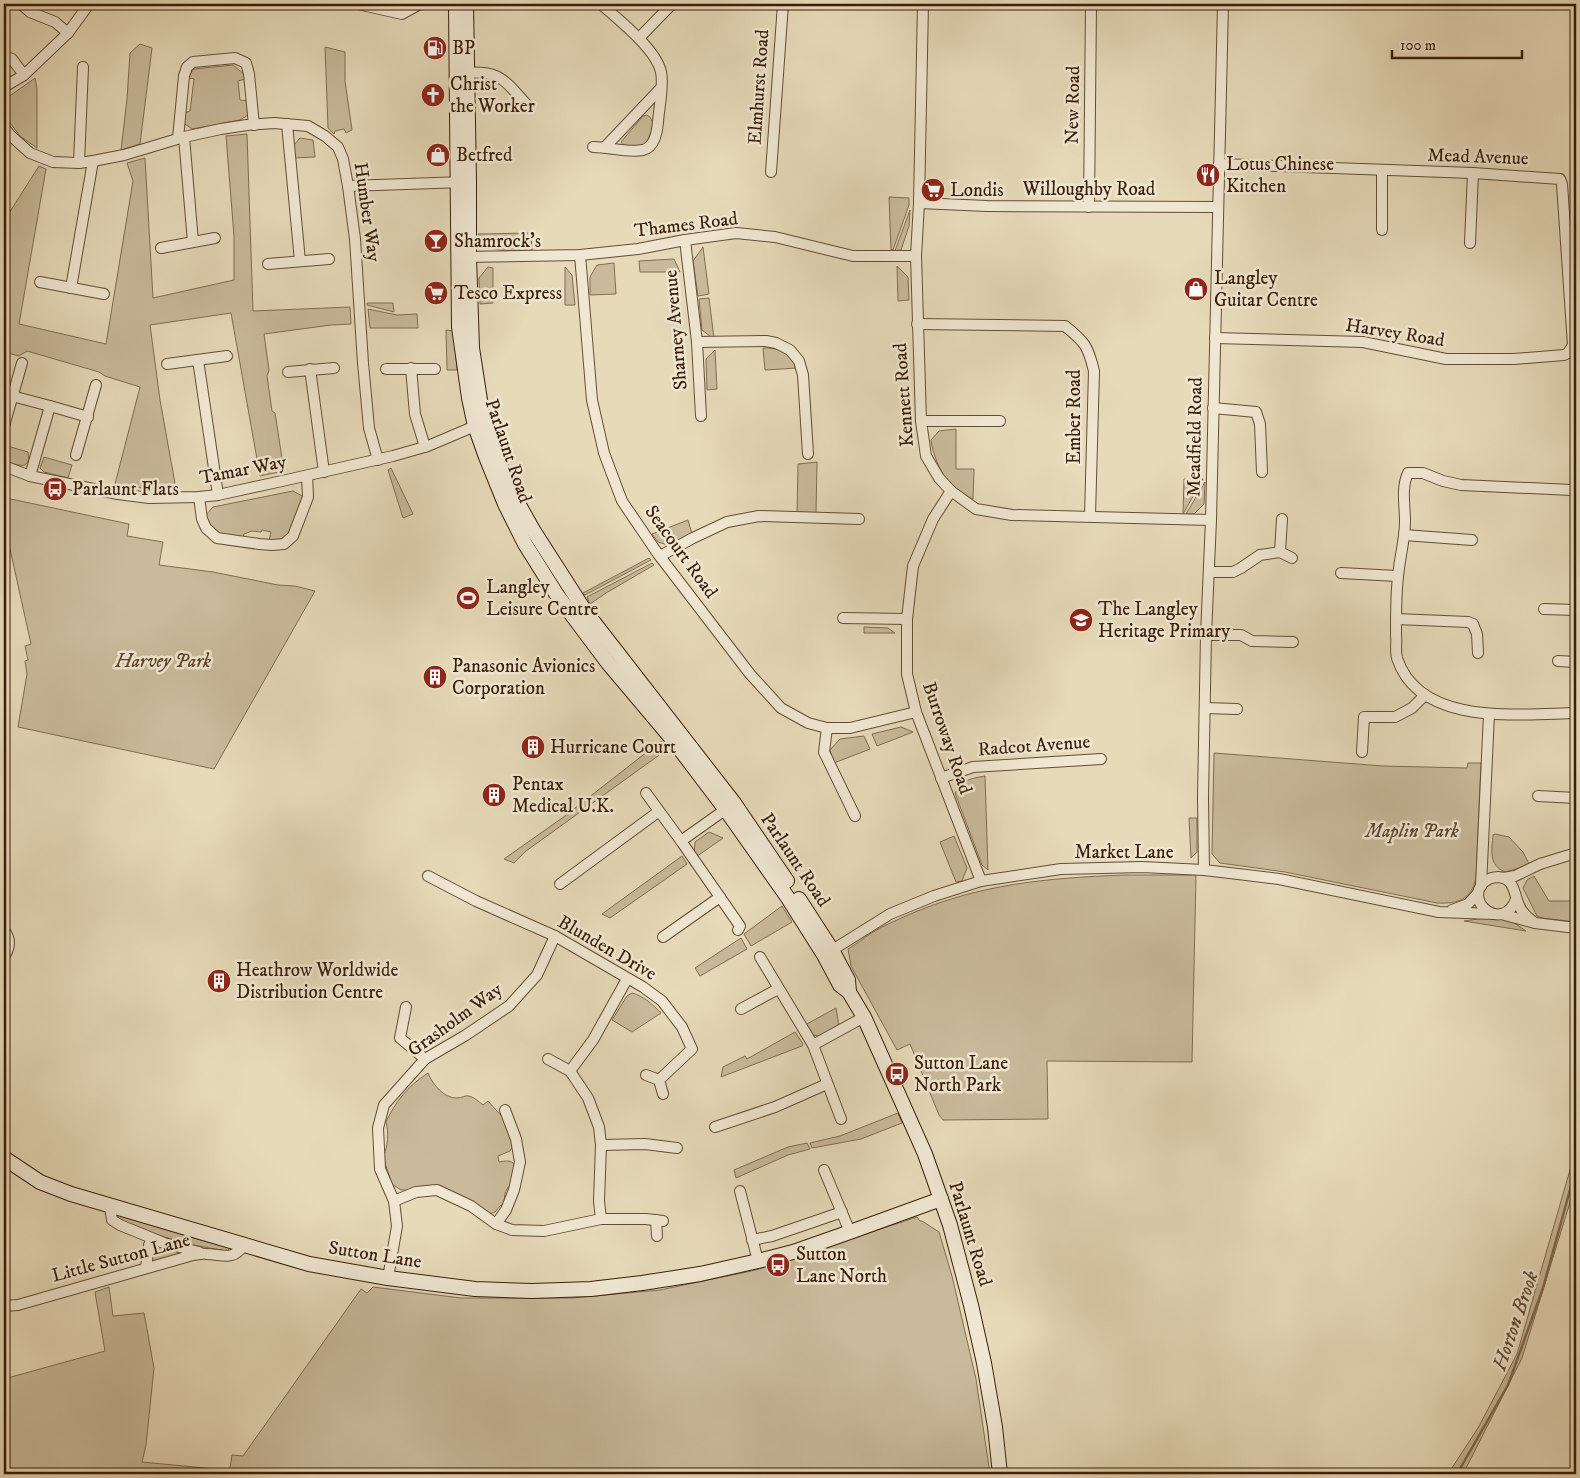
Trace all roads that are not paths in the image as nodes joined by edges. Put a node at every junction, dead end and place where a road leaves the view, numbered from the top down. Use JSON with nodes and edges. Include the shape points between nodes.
{"nodes":[{"id":1,"x":21,"y":4,"type":"edge"},
{"id":2,"x":89,"y":4,"type":"edge"},
{"id":3,"x":358,"y":4,"type":"edge"},
{"id":4,"x":420,"y":4,"type":"edge"},
{"id":5,"x":456,"y":4,"type":"edge"},
{"id":6,"x":466,"y":4,"type":"edge"},
{"id":7,"x":602,"y":4,"type":"edge"},
{"id":8,"x":672,"y":4,"type":"edge"},
{"id":9,"x":783,"y":4,"type":"edge"},
{"id":10,"x":923,"y":4,"type":"edge"},
{"id":11,"x":1091,"y":4,"type":"edge"},
{"id":12,"x":1223,"y":4,"type":"edge"},
{"id":13,"x":68,"y":33,"type":"junction"},
{"id":14,"x":639,"y":38,"type":"junction"},
{"id":15,"x":4,"y":56,"type":"edge"},
{"id":16,"x":83,"y":67,"type":"dead end"},
{"id":17,"x":461,"y":73,"type":"junction"},
{"id":18,"x":24,"y":75,"type":"junction"},
{"id":19,"x":4,"y":87,"type":"edge"},
{"id":20,"x":661,"y":88,"type":"junction"},
{"id":21,"x":528,"y":106,"type":"dead end"},
{"id":22,"x":287,"y":124,"type":"junction"},
{"id":23,"x":254,"y":125,"type":"junction"},
{"id":24,"x":7,"y":131,"type":"edge"},
{"id":25,"x":181,"y":138,"type":"junction"},
{"id":26,"x":4,"y":144,"type":"edge"},
{"id":27,"x":594,"y":147,"type":"dead end"},
{"id":28,"x":604,"y":147,"type":"junction"},
{"id":29,"x":93,"y":161,"type":"junction"},
{"id":30,"x":79,"y":163,"type":"junction"},
{"id":31,"x":1219,"y":164,"type":"junction"},
{"id":32,"x":1382,"y":171,"type":"junction"},
{"id":33,"x":771,"y":172,"type":"dead end"},
{"id":34,"x":1473,"y":173,"type":"junction"},
{"id":35,"x":463,"y":182,"type":"junction"},
{"id":36,"x":348,"y":186,"type":"junction"},
{"id":37,"x":919,"y":203,"type":"junction"},
{"id":38,"x":1089,"y":206,"type":"junction"},
{"id":39,"x":1218,"y":207,"type":"junction"},
{"id":40,"x":1382,"y":230,"type":"dead end"},
{"id":41,"x":215,"y":238,"type":"dead end"},
{"id":42,"x":685,"y":240,"type":"junction"},
{"id":43,"x":193,"y":242,"type":"junction"},
{"id":44,"x":1470,"y":243,"type":"dead end"},
{"id":45,"x":161,"y":248,"type":"dead end"},
{"id":46,"x":580,"y":256,"type":"junction"},
{"id":47,"x":916,"y":256,"type":"junction"},
{"id":48,"x":463,"y":257,"type":"junction"},
{"id":49,"x":329,"y":258,"type":"dead end"},
{"id":50,"x":300,"y":261,"type":"junction"},
{"id":51,"x":268,"y":264,"type":"dead end"},
{"id":52,"x":40,"y":282,"type":"dead end"},
{"id":53,"x":71,"y":288,"type":"junction"},
{"id":54,"x":104,"y":294,"type":"dead end"},
{"id":55,"x":917,"y":324,"type":"junction"},
{"id":56,"x":1215,"y":338,"type":"junction"},
{"id":57,"x":697,"y":342,"type":"junction"},
{"id":58,"x":1568,"y":352,"type":"joint"},
{"id":59,"x":227,"y":356,"type":"dead end"},
{"id":60,"x":198,"y":360,"type":"junction"},
{"id":61,"x":22,"y":363,"type":"dead end"},
{"id":62,"x":167,"y":364,"type":"dead end"},
{"id":63,"x":334,"y":368,"type":"dead end"},
{"id":64,"x":411,"y":368,"type":"junction"},
{"id":65,"x":310,"y":369,"type":"junction"},
{"id":66,"x":386,"y":369,"type":"dead end"},
{"id":67,"x":435,"y":369,"type":"dead end"},
{"id":68,"x":288,"y":372,"type":"dead end"},
{"id":69,"x":96,"y":386,"type":"dead end"},
{"id":70,"x":12,"y":396,"type":"junction"},
{"id":71,"x":50,"y":406,"type":"junction"},
{"id":72,"x":1214,"y":408,"type":"junction"},
{"id":73,"x":701,"y":416,"type":"dead end"},
{"id":74,"x":88,"y":417,"type":"junction"},
{"id":75,"x":921,"y":421,"type":"junction"},
{"id":76,"x":1000,"y":421,"type":"dead end"},
{"id":77,"x":480,"y":425,"type":"junction"},
{"id":78,"x":4,"y":426,"type":"edge"},
{"id":79,"x":425,"y":447,"type":"junction"},
{"id":80,"x":808,"y":454,"type":"dead end"},
{"id":81,"x":76,"y":455,"type":"dead end"},
{"id":82,"x":378,"y":460,"type":"junction"},
{"id":83,"x":4,"y":466,"type":"edge"},
{"id":84,"x":324,"y":472,"type":"junction"},
{"id":85,"x":1262,"y":472,"type":"dead end"},
{"id":86,"x":30,"y":476,"type":"junction"},
{"id":87,"x":307,"y":476,"type":"junction"},
{"id":88,"x":951,"y":491,"type":"junction"},
{"id":89,"x":1576,"y":491,"type":"edge"},
{"id":90,"x":218,"y":495,"type":"junction"},
{"id":91,"x":199,"y":497,"type":"junction"},
{"id":92,"x":1090,"y":516,"type":"junction"},
{"id":93,"x":859,"y":519,"type":"dead end"},
{"id":94,"x":1282,"y":519,"type":"dead end"},
{"id":95,"x":1211,"y":520,"type":"junction"},
{"id":96,"x":1404,"y":535,"type":"junction"},
{"id":97,"x":1472,"y":540,"type":"dead end"},
{"id":98,"x":1280,"y":552,"type":"junction"},
{"id":99,"x":660,"y":556,"type":"junction"},
{"id":100,"x":1292,"y":558,"type":"dead end"},
{"id":101,"x":1209,"y":572,"type":"junction"},
{"id":102,"x":1341,"y":573,"type":"dead end"},
{"id":103,"x":1397,"y":576,"type":"junction"},
{"id":104,"x":1544,"y":608,"type":"dead end"},
{"id":105,"x":1576,"y":610,"type":"edge"},
{"id":106,"x":843,"y":618,"type":"dead end"},
{"id":107,"x":907,"y":618,"type":"junction"},
{"id":108,"x":1396,"y":619,"type":"junction"},
{"id":109,"x":1206,"y":635,"type":"junction"},
{"id":110,"x":1294,"y":642,"type":"dead end"},
{"id":111,"x":1478,"y":653,"type":"dead end"},
{"id":112,"x":1558,"y":661,"type":"dead end"},
{"id":113,"x":1576,"y":662,"type":"edge"},
{"id":114,"x":1425,"y":695,"type":"junction"},
{"id":115,"x":1205,"y":708,"type":"junction"},
{"id":116,"x":1237,"y":709,"type":"dead end"},
{"id":117,"x":916,"y":712,"type":"junction"},
{"id":118,"x":1576,"y":713,"type":"edge"},
{"id":119,"x":1490,"y":714,"type":"junction"},
{"id":120,"x":827,"y":728,"type":"junction"},
{"id":121,"x":1362,"y":752,"type":"dead end"},
{"id":122,"x":1101,"y":759,"type":"dead end"},
{"id":123,"x":941,"y":778,"type":"junction"},
{"id":124,"x":646,"y":793,"type":"dead end"},
{"id":125,"x":1538,"y":796,"type":"dead end"},
{"id":126,"x":1576,"y":798,"type":"edge"},
{"id":127,"x":730,"y":806,"type":"junction"},
{"id":128,"x":658,"y":812,"type":"junction"},
{"id":129,"x":855,"y":816,"type":"dead end"},
{"id":130,"x":681,"y":841,"type":"junction"},
{"id":131,"x":1576,"y":853,"type":"edge"},
{"id":132,"x":1482,"y":855,"type":"junction"},
{"id":133,"x":1204,"y":870,"type":"junction"},
{"id":134,"x":1525,"y":872,"type":"junction"},
{"id":135,"x":428,"y":876,"type":"dead end"},
{"id":136,"x":1500,"y":877,"type":"junction"},
{"id":137,"x":982,"y":881,"type":"junction"},
{"id":138,"x":560,"y":884,"type":"dead end"},
{"id":139,"x":1514,"y":888,"type":"junction"},
{"id":140,"x":1480,"y":890,"type":"junction"},
{"id":141,"x":720,"y":897,"type":"junction"},
{"id":142,"x":1516,"y":899,"type":"junction"},
{"id":143,"x":1438,"y":912,"type":"junction"},
{"id":144,"x":1497,"y":914,"type":"junction"},
{"id":145,"x":1535,"y":923,"type":"junction"},
{"id":146,"x":1576,"y":928,"type":"edge"},
{"id":147,"x":4,"y":930,"type":"edge"},
{"id":148,"x":738,"y":930,"type":"dead end"},
{"id":149,"x":555,"y":936,"type":"junction"},
{"id":150,"x":663,"y":937,"type":"dead end"},
{"id":151,"x":828,"y":953,"type":"junction"},
{"id":152,"x":4,"y":957,"type":"edge"},
{"id":153,"x":760,"y":957,"type":"dead end"},
{"id":154,"x":628,"y":979,"type":"junction"},
{"id":155,"x":778,"y":989,"type":"junction"},
{"id":156,"x":406,"y":1007,"type":"dead end"},
{"id":157,"x":741,"y":1009,"type":"dead end"},
{"id":158,"x":864,"y":1017,"type":"junction"},
{"id":159,"x":813,"y":1046,"type":"junction"},
{"id":160,"x":548,"y":1058,"type":"dead end"},
{"id":161,"x":426,"y":1059,"type":"junction"},
{"id":162,"x":570,"y":1071,"type":"junction"},
{"id":163,"x":646,"y":1075,"type":"dead end"},
{"id":164,"x":660,"y":1080,"type":"junction"},
{"id":165,"x":827,"y":1084,"type":"junction"},
{"id":166,"x":664,"y":1094,"type":"dead end"},
{"id":167,"x":505,"y":1110,"type":"dead end"},
{"id":168,"x":841,"y":1119,"type":"dead end"},
{"id":169,"x":715,"y":1127,"type":"dead end"},
{"id":170,"x":601,"y":1145,"type":"junction"},
{"id":171,"x":677,"y":1148,"type":"dead end"},
{"id":172,"x":4,"y":1158,"type":"edge"},
{"id":173,"x":824,"y":1170,"type":"dead end"},
{"id":174,"x":740,"y":1191,"type":"dead end"},
{"id":175,"x":941,"y":1199,"type":"junction"},
{"id":176,"x":394,"y":1201,"type":"junction"},
{"id":177,"x":110,"y":1207,"type":"junction"},
{"id":178,"x":842,"y":1212,"type":"junction"},
{"id":179,"x":601,"y":1219,"type":"junction"},
{"id":180,"x":496,"y":1224,"type":"junction"},
{"id":181,"x":850,"y":1232,"type":"junction"},
{"id":182,"x":657,"y":1236,"type":"dead end"},
{"id":183,"x":153,"y":1239,"type":"junction"},
{"id":184,"x":752,"y":1240,"type":"junction"},
{"id":185,"x":244,"y":1245,"type":"junction"},
{"id":186,"x":205,"y":1254,"type":"junction"},
{"id":187,"x":758,"y":1261,"type":"junction"},
{"id":188,"x":146,"y":1268,"type":"junction"},
{"id":189,"x":388,"y":1278,"type":"junction"},
{"id":190,"x":4,"y":1306,"type":"edge"},
{"id":191,"x":1000,"y":1474,"type":"edge"}],
"edges":[{"from":1,"to":13,"type":"street","via":[[30,12],[55,22]]},
{"from":2,"to":13,"type":"street"},
{"from":3,"to":4,"type":"street","via":[[402,14]]},
{"from":5,"to":17,"type":"street","name":"Parlaunt Road"},
{"from":6,"to":17,"type":"street","name":"Parlaunt Road"},
{"from":7,"to":14,"type":"street"},
{"from":8,"to":14,"type":"street"},
{"from":9,"to":33,"type":"street","name":"Elmhurst Road"},
{"from":10,"to":37,"type":"street"},
{"from":11,"to":38,"type":"street","name":"New Road"},
{"from":12,"to":31,"type":"street","name":"Meadfield Road"},
{"from":13,"to":18,"type":"street"},
{"from":14,"to":20,"type":"street","via":[[655,58],[661,72]]},
{"from":15,"to":18,"type":"street","via":[[12,59]]},
{"from":16,"to":30,"type":"street"},
{"from":17,"to":21,"type":"street","via":[[491,73],[503,79]]},
{"from":17,"to":35,"type":"street","name":"Parlaunt Road"},
{"from":18,"to":19,"type":"street"},
{"from":20,"to":28,"type":"street"},
{"from":20,"to":28,"type":"street","via":[[657,134],[652,144],[644,150]]},
{"from":22,"to":23,"type":"street","name":"Humber Way"},
{"from":22,"to":36,"type":"street","name":"Humber Way","via":[[308,126],[338,147]]},
{"from":22,"to":50,"type":"street"},
{"from":23,"to":25,"type":"street","name":"Humber Way"},
{"from":23,"to":25,"type":"street","via":[[246,63],[235,58],[193,62],[184,76]]},
{"from":24,"to":26,"type":"street"},
{"from":24,"to":30,"type":"street","name":"Humber Way","via":[[30,153],[53,162]]},
{"from":25,"to":29,"type":"street","name":"Humber Way"},
{"from":25,"to":43,"type":"street"},
{"from":27,"to":28,"type":"street"},
{"from":29,"to":30,"type":"street","name":"Humber Way"},
{"from":29,"to":53,"type":"street"},
{"from":31,"to":32,"type":"street","name":"Mead Avenue"},
{"from":31,"to":39,"type":"street","name":"Meadfield Road"},
{"from":32,"to":34,"type":"street","name":"Mead Avenue"},
{"from":32,"to":40,"type":"street"},
{"from":34,"to":44,"type":"street"},
{"from":34,"to":58,"type":"street","name":"Mead Avenue","via":[[1560,178],[1573,345]]},
{"from":35,"to":36,"type":"street"},
{"from":35,"to":48,"type":"street","name":"Parlaunt Road"},
{"from":36,"to":82,"type":"street","name":"Humber Way","via":[[369,428]]},
{"from":37,"to":38,"type":"street","name":"Willoughby Road"},
{"from":37,"to":47,"type":"street","name":"Kennett Road"},
{"from":38,"to":39,"type":"street","name":"Willoughby Road"},
{"from":39,"to":56,"type":"street","name":"Meadfield Road"},
{"from":41,"to":43,"type":"street"},
{"from":42,"to":46,"type":"street","name":"Thames Road"},
{"from":42,"to":47,"type":"street","name":"Thames Road","via":[[736,233],[775,237],[852,256]]},
{"from":42,"to":57,"type":"street","name":"Sharney Avenue"},
{"from":43,"to":45,"type":"street"},
{"from":46,"to":48,"type":"street","name":"Thames Road"},
{"from":46,"to":99,"type":"street","name":"Seacourt Road","via":[[592,400],[604,452],[622,501]]},
{"from":47,"to":55,"type":"street","name":"Kennett Road"},
{"from":48,"to":77,"type":"street","name":"Parlaunt Road"},
{"from":49,"to":50,"type":"street"},
{"from":50,"to":51,"type":"street"},
{"from":52,"to":53,"type":"street"},
{"from":53,"to":54,"type":"street"},
{"from":55,"to":75,"type":"street","name":"Kennett Road"},
{"from":55,"to":92,"type":"street","name":"Ember Road","via":[[1065,326],[1082,340],[1094,371]]},
{"from":56,"to":58,"type":"street","name":"Harvey Road","via":[[1363,342],[1446,360],[1514,359]]},
{"from":56,"to":72,"type":"street","name":"Meadfield Road"},
{"from":57,"to":73,"type":"street","name":"Sharney Avenue"},
{"from":57,"to":80,"type":"street","via":[[766,341],[790,350],[799,361],[802,375]]},
{"from":59,"to":60,"type":"street"},
{"from":60,"to":62,"type":"street"},
{"from":60,"to":90,"type":"street"},
{"from":61,"to":70,"type":"street"},
{"from":63,"to":65,"type":"street"},
{"from":64,"to":66,"type":"street"},
{"from":64,"to":67,"type":"street"},
{"from":64,"to":79,"type":"street","via":[[415,414]]},
{"from":65,"to":68,"type":"street"},
{"from":65,"to":84,"type":"street"},
{"from":69,"to":74,"type":"street"},
{"from":70,"to":71,"type":"street"},
{"from":70,"to":78,"type":"street"},
{"from":71,"to":74,"type":"street"},
{"from":71,"to":86,"type":"street"},
{"from":72,"to":85,"type":"street","via":[[1256,412],[1260,424]]},
{"from":72,"to":95,"type":"street","name":"Meadfield Road"},
{"from":74,"to":81,"type":"street"},
{"from":75,"to":76,"type":"street"},
{"from":75,"to":88,"type":"street","name":"Kennett Road","via":[[926,456]]},
{"from":77,"to":79,"type":"street","name":"Tamar Way"},
{"from":77,"to":127,"type":"street","name":"Parlaunt Road","via":[[515,498],[577,598]]},
{"from":79,"to":82,"type":"street","name":"Tamar Way"},
{"from":82,"to":84,"type":"street","name":"Tamar Way"},
{"from":83,"to":86,"type":"street","name":"Tamar Way"},
{"from":84,"to":87,"type":"street","name":"Tamar Way"},
{"from":86,"to":91,"type":"street","name":"Tamar Way","via":[[149,498]]},
{"from":87,"to":90,"type":"street","name":"Tamar Way"},
{"from":87,"to":91,"type":"street","via":[[308,497],[293,536],[284,544],[217,538],[202,519]]},
{"from":88,"to":92,"type":"street","name":"Kennett Road","via":[[976,509],[1012,514]]},
{"from":88,"to":107,"type":"street","name":"Burroway Road","via":[[933,519],[913,566]]},
{"from":89,"to":96,"type":"street","via":[[1461,485],[1423,473],[1408,473],[1404,484]]},
{"from":90,"to":91,"type":"street","name":"Tamar Way"},
{"from":92,"to":95,"type":"street","name":"Kennett Road"},
{"from":93,"to":99,"type":"street","via":[[759,516],[727,522]]},
{"from":94,"to":98,"type":"street"},
{"from":95,"to":101,"type":"street","name":"Meadfield Road"},
{"from":96,"to":97,"type":"street"},
{"from":96,"to":103,"type":"street"},
{"from":98,"to":100,"type":"street"},
{"from":98,"to":101,"type":"street","via":[[1260,555],[1233,572]]},
{"from":99,"to":120,"type":"street","name":"Seacourt Road","via":[[750,674],[781,708],[808,723]]},
{"from":101,"to":109,"type":"street","name":"Meadfield Road"},
{"from":102,"to":103,"type":"street"},
{"from":103,"to":108,"type":"street"},
{"from":104,"to":105,"type":"street"},
{"from":106,"to":107,"type":"street"},
{"from":107,"to":117,"type":"street","name":"Burroway Road","via":[[907,674]]},
{"from":108,"to":111,"type":"street","via":[[1474,624]]},
{"from":108,"to":114,"type":"street","via":[[1397,657],[1408,679]]},
{"from":109,"to":110,"type":"street","via":[[1241,635],[1252,641]]},
{"from":109,"to":115,"type":"street","name":"Meadfield Road"},
{"from":112,"to":113,"type":"street"},
{"from":114,"to":119,"type":"street","via":[[1444,704]]},
{"from":114,"to":121,"type":"street","via":[[1412,708],[1395,717],[1364,717]]},
{"from":115,"to":116,"type":"street"},
{"from":115,"to":133,"type":"street","name":"Meadfield Road"},
{"from":117,"to":120,"type":"street","name":"Seacourt Road","via":[[850,728]]},
{"from":117,"to":123,"type":"street","name":"Burroway Road"},
{"from":118,"to":119,"type":"street"},
{"from":119,"to":132,"type":"street"},
{"from":120,"to":129,"type":"street","via":[[824,752]]},
{"from":122,"to":123,"type":"street","name":"Radcot Avenue","via":[[973,767]]},
{"from":123,"to":137,"type":"street","name":"Burroway Road"},
{"from":124,"to":128,"type":"street"},
{"from":125,"to":126,"type":"street"},
{"from":127,"to":130,"type":"street"},
{"from":127,"to":151,"type":"street","name":"Parlaunt Road","via":[[788,898]]},
{"from":128,"to":130,"type":"street"},
{"from":128,"to":138,"type":"street"},
{"from":130,"to":141,"type":"street"},
{"from":131,"to":134,"type":"street"},
{"from":132,"to":136,"type":"street","via":[[1490,869]]},
{"from":132,"to":140,"type":"street"},
{"from":133,"to":137,"type":"street","name":"Market Lane","via":[[1142,867],[1061,869]]},
{"from":133,"to":143,"type":"street","name":"Market Lane","via":[[1279,880]]},
{"from":134,"to":136,"type":"street"},
{"from":134,"to":139,"type":"street"},
{"from":135,"to":149,"type":"street","name":"Blunden Drive"},
{"from":136,"to":139,"type":"street"},
{"from":136,"to":140,"type":"street","via":[[1485,881]]},
{"from":137,"to":151,"type":"street","name":"Market Lane","via":[[890,914]]},
{"from":139,"to":142,"type":"street"},
{"from":140,"to":143,"type":"street","via":[[1468,904]]},
{"from":140,"to":144,"type":"street","via":[[1482,907]]},
{"from":141,"to":148,"type":"street","via":[[740,926]]},
{"from":141,"to":150,"type":"street"},
{"from":142,"to":144,"type":"street","via":[[1508,912]]},
{"from":142,"to":145,"type":"street","via":[[1522,912]]},
{"from":143,"to":144,"type":"street"},
{"from":144,"to":145,"type":"street"},
{"from":145,"to":146,"type":"street"},
{"from":147,"to":152,"type":"street","via":[[9,939]]},
{"from":149,"to":154,"type":"street","name":"Blunden Drive"},
{"from":149,"to":161,"type":"street","name":"Grasholm Way","via":[[537,975],[509,1006]]},
{"from":151,"to":158,"type":"street","name":"Parlaunt Road","via":[[840,985],[849,992]]},
{"from":153,"to":155,"type":"street"},
{"from":154,"to":162,"type":"street","via":[[593,1040]]},
{"from":154,"to":164,"type":"street","name":"Blunden Drive","via":[[662,1001],[682,1027],[692,1049]]},
{"from":155,"to":157,"type":"street"},
{"from":155,"to":159,"type":"street"},
{"from":156,"to":161,"type":"street","via":[[400,1038]]},
{"from":158,"to":159,"type":"street"},
{"from":158,"to":175,"type":"street","name":"Parlaunt Road","via":[[925,1154]]},
{"from":159,"to":165,"type":"street"},
{"from":160,"to":162,"type":"street"},
{"from":161,"to":176,"type":"street","name":"Grasholm Way","via":[[384,1106],[378,1128],[380,1169]]},
{"from":162,"to":170,"type":"street","via":[[588,1098],[599,1127]]},
{"from":163,"to":164,"type":"street"},
{"from":164,"to":166,"type":"street"},
{"from":165,"to":168,"type":"street"},
{"from":165,"to":169,"type":"street","via":[[775,1107]]},
{"from":167,"to":180,"type":"street","via":[[516,1139],[520,1162],[514,1190]]},
{"from":170,"to":171,"type":"street","via":[[645,1144]]},
{"from":170,"to":179,"type":"street","via":[[598,1202]]},
{"from":172,"to":177,"type":"street","name":"Sutton Lane","via":[[40,1182]]},
{"from":173,"to":178,"type":"street"},
{"from":174,"to":184,"type":"street"},
{"from":175,"to":181,"type":"street","name":"Sutton Lane"},
{"from":175,"to":191,"type":"street","name":"Parlaunt Road","via":[[961,1264],[984,1363]]},
{"from":176,"to":180,"type":"street","via":[[416,1192],[437,1190],[471,1206]]},
{"from":176,"to":189,"type":"street","name":"Grasholm Way","via":[[397,1226]]},
{"from":177,"to":183,"type":"street","via":[[114,1221]]},
{"from":177,"to":185,"type":"street","name":"Sutton Lane"},
{"from":178,"to":181,"type":"street"},
{"from":178,"to":184,"type":"street"},
{"from":179,"to":180,"type":"street","via":[[544,1231],[512,1230]]},
{"from":179,"to":182,"type":"street","via":[[659,1221]]},
{"from":181,"to":187,"type":"street","name":"Sutton Lane"},
{"from":183,"to":186,"type":"street"},
{"from":183,"to":188,"type":"street"},
{"from":184,"to":187,"type":"street"},
{"from":185,"to":186,"type":"street","name":"Little Sutton Lane","via":[[231,1256]]},
{"from":185,"to":189,"type":"street","name":"Sutton Lane","via":[[309,1264]]},
{"from":186,"to":188,"type":"street","name":"Little Sutton Lane"},
{"from":187,"to":189,"type":"street","name":"Sutton Lane","via":[[700,1274],[590,1289],[475,1289]]},
{"from":188,"to":190,"type":"street","name":"Little Sutton Lane","via":[[18,1305]]}]}
